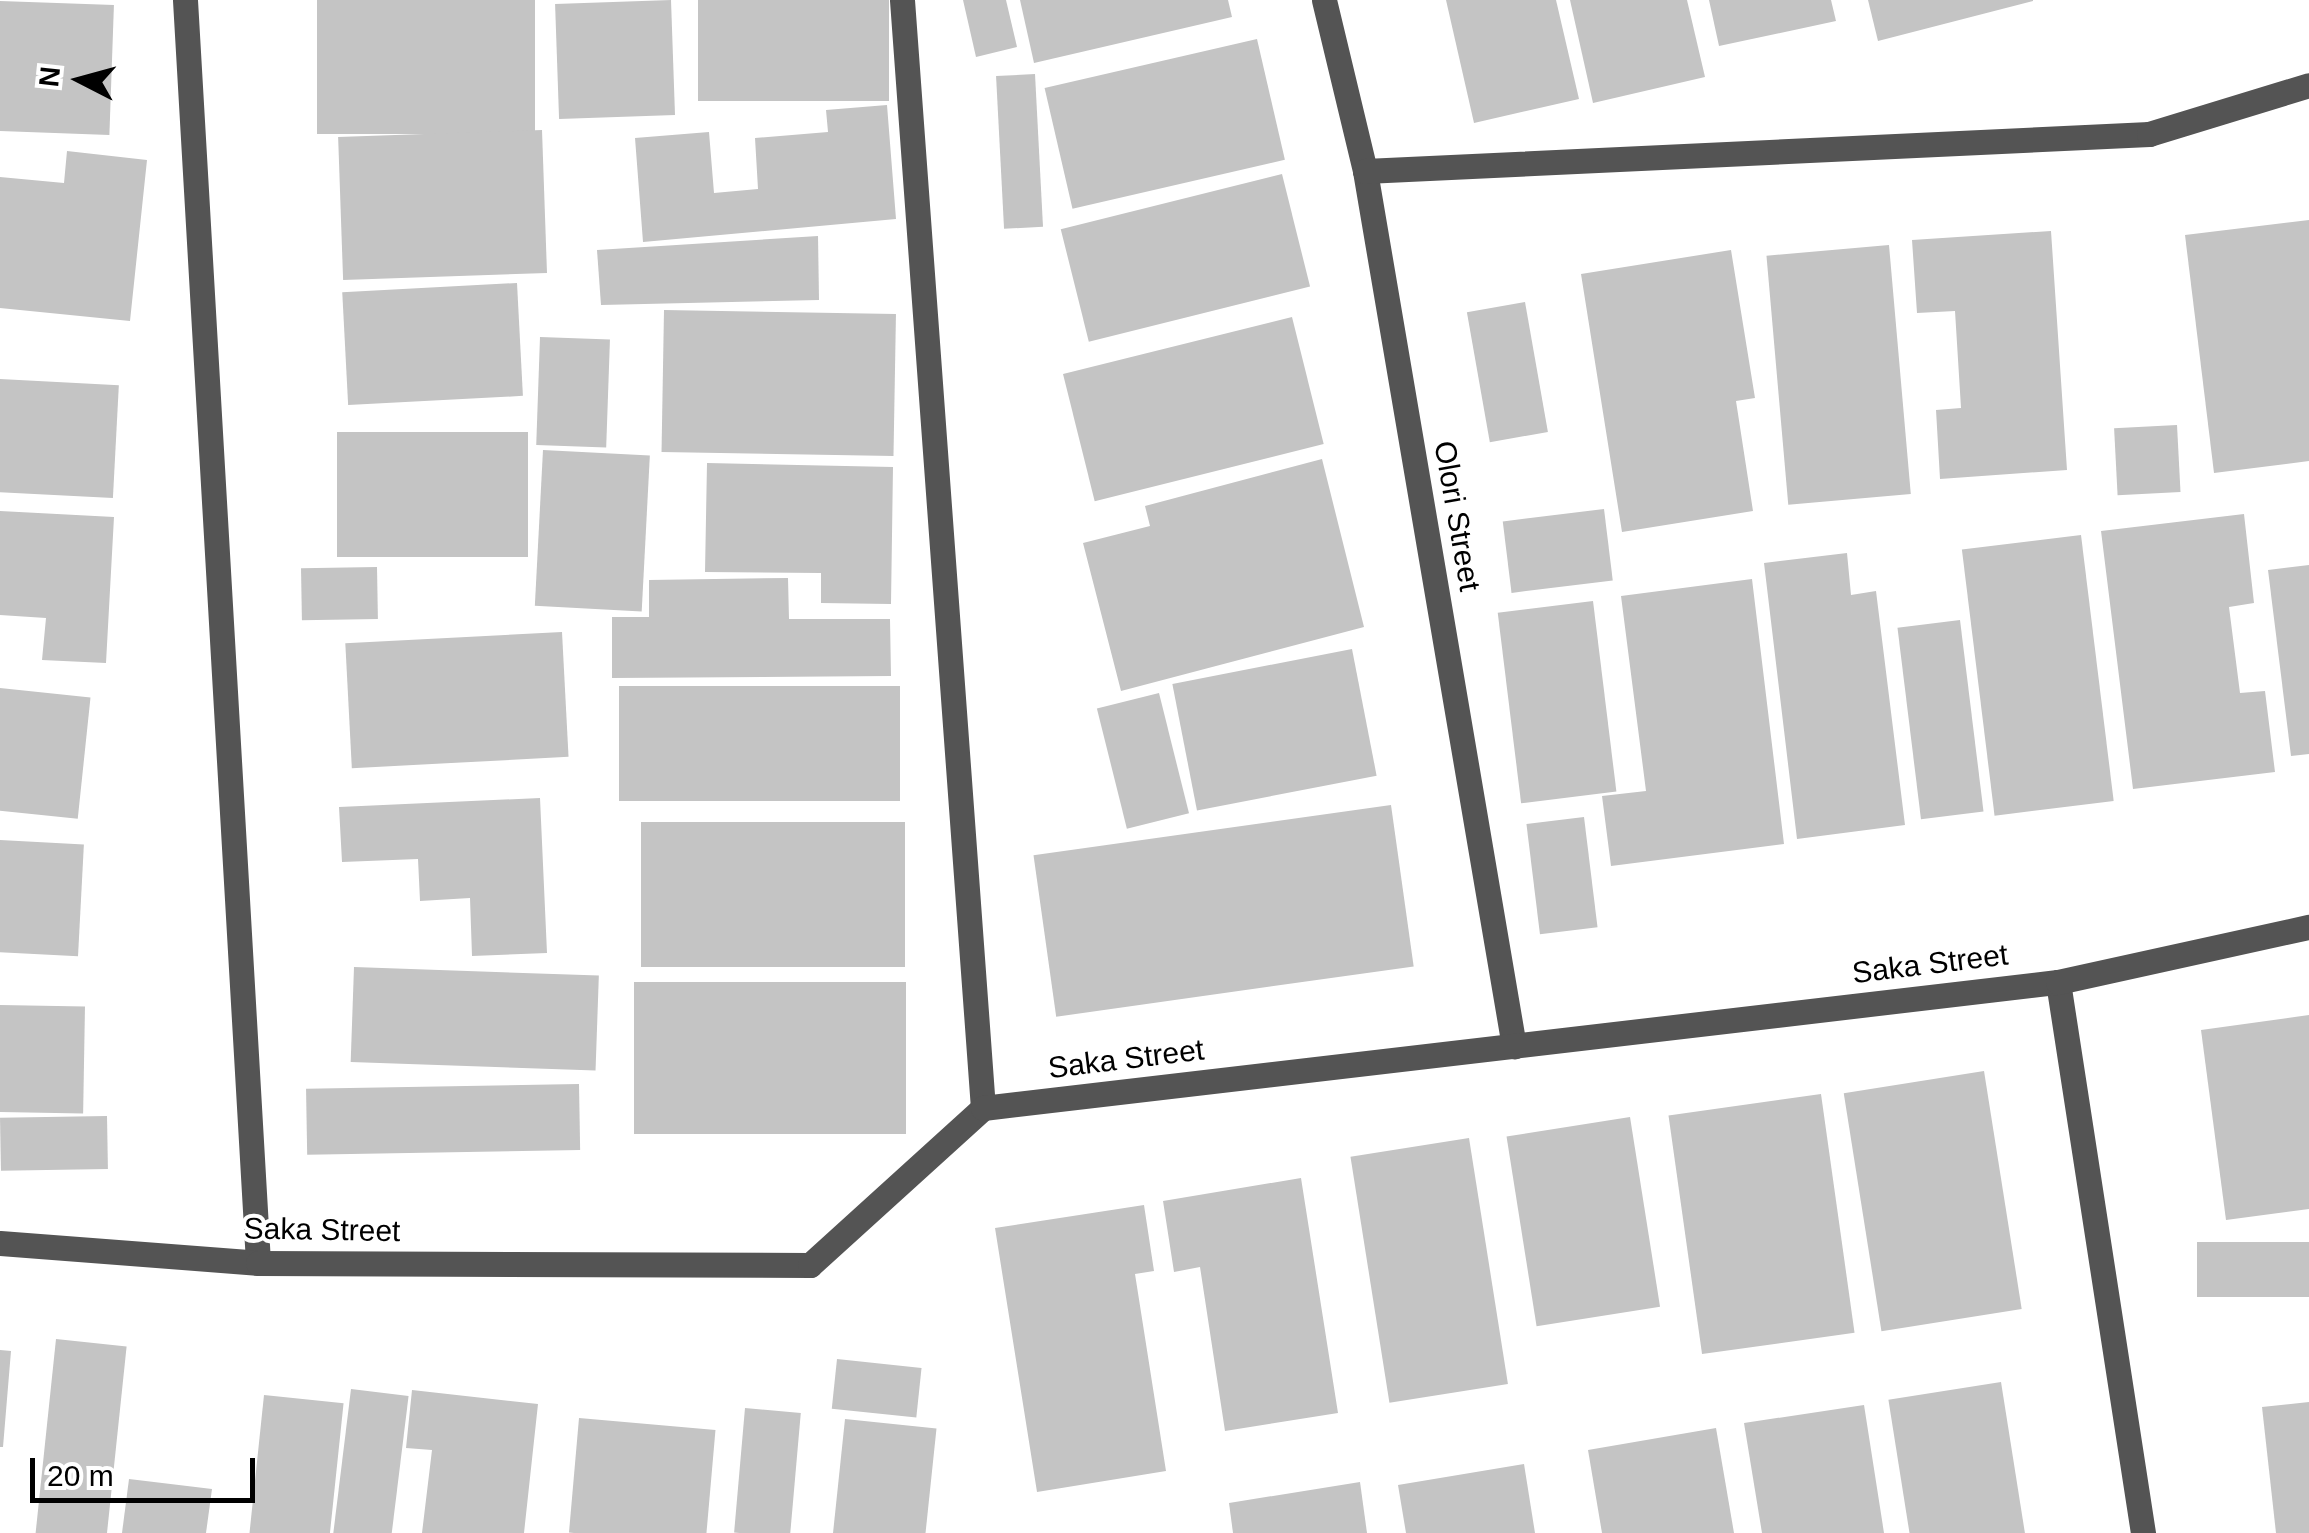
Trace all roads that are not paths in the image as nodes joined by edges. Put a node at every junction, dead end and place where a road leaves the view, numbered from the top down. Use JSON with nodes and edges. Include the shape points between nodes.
{"nodes":[{"id":1,"x":185,"y":0,"type":"edge"},
{"id":2,"x":902,"y":0,"type":"edge"},
{"id":3,"x":1324,"y":0,"type":"edge"},
{"id":4,"x":2309,"y":85,"type":"edge"},
{"id":5,"x":1365,"y":171,"type":"junction"},
{"id":6,"x":2309,"y":927,"type":"edge"},
{"id":7,"x":2058,"y":982,"type":"junction"},
{"id":8,"x":1514,"y":1046,"type":"junction"},
{"id":9,"x":982,"y":1108,"type":"junction"},
{"id":10,"x":0,"y":1243,"type":"edge"},
{"id":11,"x":258,"y":1264,"type":"junction"},
{"id":12,"x":2144,"y":1533,"type":"edge"}],
"edges":[{"from":1,"to":11,"type":"street"},
{"from":2,"to":9,"type":"street"},
{"from":3,"to":5,"type":"street","name":"Olori Street"},
{"from":4,"to":5,"type":"street","via":[[2148,134]]},
{"from":5,"to":8,"type":"street","name":"Olori Street"},
{"from":6,"to":7,"type":"street","name":"Saka Street"},
{"from":7,"to":8,"type":"street","name":"Saka Street"},
{"from":7,"to":12,"type":"street"},
{"from":8,"to":9,"type":"street","name":"Saka Street"},
{"from":9,"to":11,"type":"street","name":"Saka Street","via":[[810,1265]]},
{"from":10,"to":11,"type":"street","name":"Saka Street"}]}
